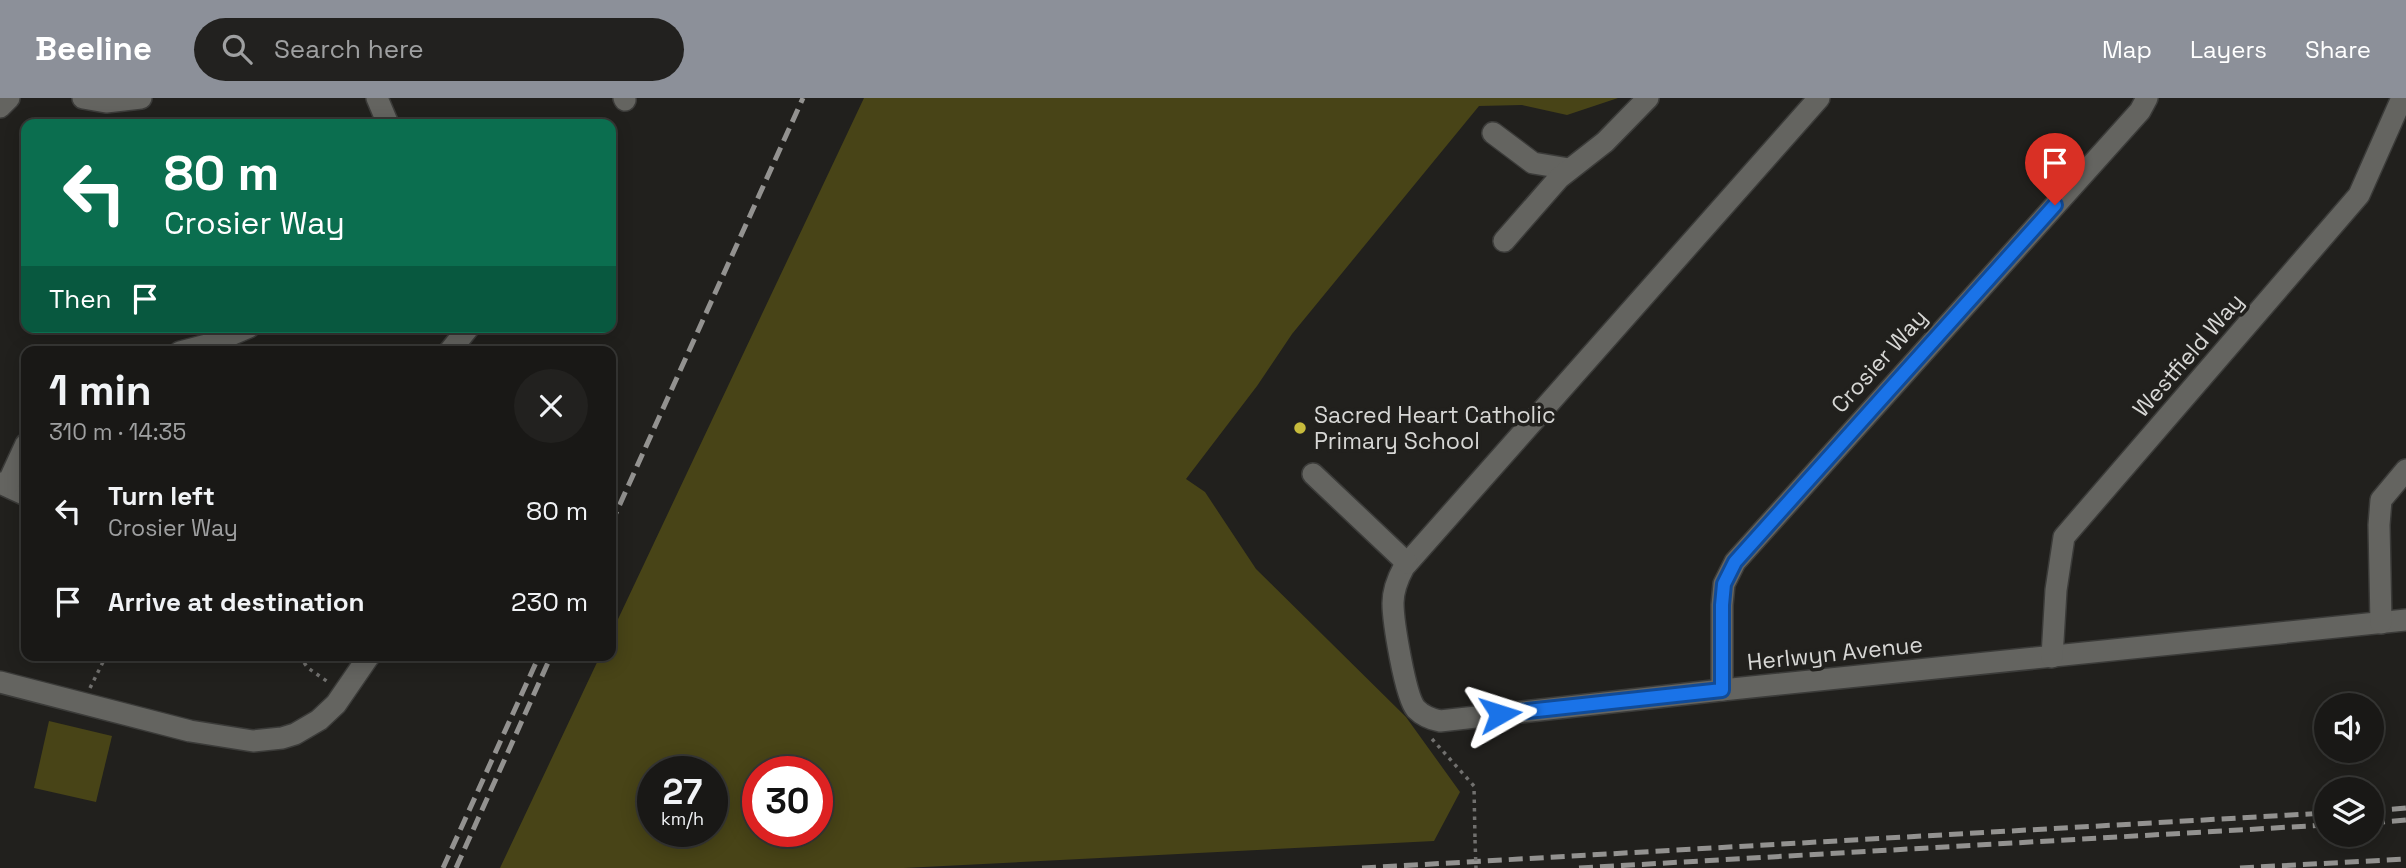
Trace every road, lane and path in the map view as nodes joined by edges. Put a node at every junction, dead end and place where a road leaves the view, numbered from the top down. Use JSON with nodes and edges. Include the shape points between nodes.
{"nodes":[{"id":1,"x":9,"y":98,"type":"edge"},
{"id":2,"x":83,"y":98,"type":"edge"},
{"id":3,"x":141,"y":98,"type":"edge"},
{"id":4,"x":377,"y":98,"type":"edge"},
{"id":5,"x":1648,"y":98,"type":"edge"},
{"id":6,"x":1819,"y":98,"type":"edge"},
{"id":7,"x":2147,"y":98,"type":"edge"},
{"id":8,"x":2402,"y":98,"type":"edge"},
{"id":9,"x":0,"y":107,"type":"edge"},
{"id":10,"x":386,"y":119,"type":"edge"},
{"id":11,"x":1493,"y":133,"type":"dead end"},
{"id":12,"x":1569,"y":169,"type":"junction"},
{"id":13,"x":1504,"y":241,"type":"dead end"},
{"id":14,"x":235,"y":333,"type":"edge"},
{"id":15,"x":203,"y":346,"type":"edge"},
{"id":16,"x":21,"y":459,"type":"edge"},
{"id":17,"x":2406,"y":470,"type":"edge"},
{"id":18,"x":1313,"y":474,"type":"dead end"},
{"id":19,"x":11,"y":488,"type":"edge"},
{"id":20,"x":1407,"y":563,"type":"junction"},
{"id":21,"x":2406,"y":620,"type":"edge"},
{"id":22,"x":2381,"y":623,"type":"junction"},
{"id":23,"x":2052,"y":657,"type":"junction"},
{"id":24,"x":103,"y":661,"type":"edge"},
{"id":25,"x":303,"y":661,"type":"edge"},
{"id":26,"x":365,"y":661,"type":"edge"},
{"id":27,"x":0,"y":682,"type":"edge"},
{"id":28,"x":1722,"y":690,"type":"junction"},
{"id":29,"x":343,"y":692,"type":"junction"},
{"id":30,"x":82,"y":703,"type":"junction"},
{"id":31,"x":1428,"y":719,"type":"junction"},
{"id":32,"x":1476,"y":868,"type":"edge"}],
"edges":[{"from":1,"to":9,"type":"street"},
{"from":2,"to":3,"type":"street","via":[[106,102]]},
{"from":4,"to":10,"type":"street"},
{"from":5,"to":12,"type":"street","via":[[1605,142]]},
{"from":6,"to":20,"type":"street"},
{"from":7,"to":28,"type":"street","name":"Crosier Way","via":[[1735,562],[1724,584]]},
{"from":8,"to":23,"type":"street","name":"Westfield Way","via":[[2360,195],[2064,537]]},
{"from":11,"to":12,"type":"street","via":[[1533,163]]},
{"from":12,"to":13,"type":"street"},
{"from":14,"to":15,"type":"street"},
{"from":16,"to":19,"type":"street"},
{"from":17,"to":22,"type":"street","via":[[2381,500]]},
{"from":18,"to":20,"type":"street"},
{"from":20,"to":31,"type":"street","via":[[1395,582],[1393,604],[1405,678],[1415,707]]},
{"from":21,"to":22,"type":"street","name":"Herlwyn Avenue"},
{"from":22,"to":23,"type":"street","name":"Herlwyn Avenue"},
{"from":23,"to":28,"type":"street","name":"Herlwyn Avenue"},
{"from":24,"to":30,"type":"path"},
{"from":25,"to":29,"type":"path"},
{"from":26,"to":29,"type":"street"},
{"from":27,"to":30,"type":"street"},
{"from":28,"to":31,"type":"street","name":"Herlwyn Avenue"},
{"from":29,"to":30,"type":"street","via":[[328,712],[307,728],[282,738],[253,741],[190,731]]},
{"from":31,"to":32,"type":"path","bridge":true,"via":[[1427,733],[1474,786]]}]}
